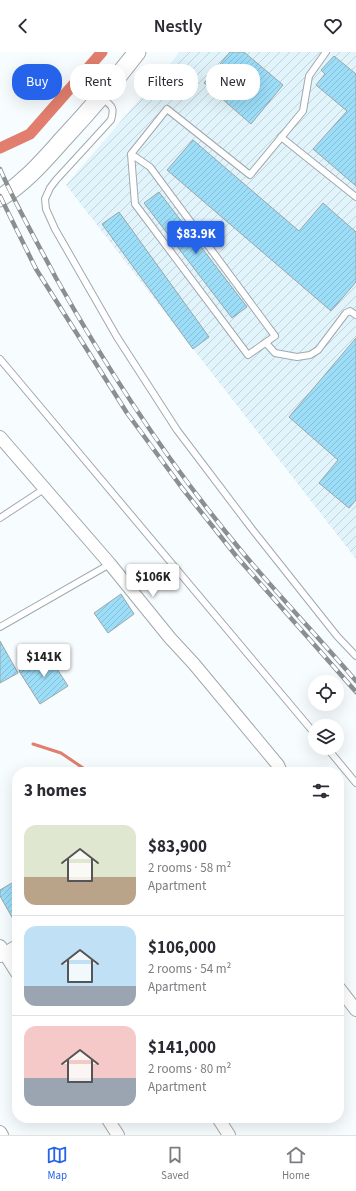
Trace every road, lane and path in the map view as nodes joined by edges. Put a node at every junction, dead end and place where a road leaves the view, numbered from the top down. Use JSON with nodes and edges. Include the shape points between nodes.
{"nodes":[{"id":1,"x":137,"y":52,"type":"edge"},
{"id":2,"x":326,"y":52,"type":"edge"},
{"id":3,"x":126,"y":66,"type":"edge"},
{"id":4,"x":98,"y":100,"type":"edge"},
{"id":5,"x":105,"y":100,"type":"edge"},
{"id":6,"x":282,"y":137,"type":"junction"},
{"id":7,"x":131,"y":154,"type":"junction"},
{"id":8,"x":356,"y":197,"type":"edge"},
{"id":9,"x":0,"y":198,"type":"edge"},
{"id":10,"x":356,"y":315,"type":"edge"},
{"id":11,"x":266,"y":343,"type":"junction"},
{"id":12,"x":0,"y":359,"type":"edge"},
{"id":13,"x":0,"y":438,"type":"edge"},
{"id":14,"x":44,"y":489,"type":"junction"},
{"id":15,"x":0,"y":518,"type":"edge"},
{"id":16,"x":110,"y":564,"type":"junction"},
{"id":17,"x":0,"y":627,"type":"edge"},
{"id":18,"x":356,"y":656,"type":"edge"},
{"id":19,"x":308,"y":726,"type":"edge"},
{"id":20,"x":333,"y":755,"type":"edge"},
{"id":21,"x":279,"y":767,"type":"edge"},
{"id":22,"x":343,"y":767,"type":"edge"},
{"id":23,"x":344,"y":769,"type":"edge"},
{"id":24,"x":356,"y":783,"type":"edge"},
{"id":25,"x":12,"y":948,"type":"edge"},
{"id":26,"x":2,"y":952,"type":"edge"},
{"id":27,"x":12,"y":966,"type":"edge"},
{"id":28,"x":344,"y":994,"type":"edge"},
{"id":29,"x":356,"y":1010,"type":"edge"},
{"id":30,"x":110,"y":1123,"type":"edge"},
{"id":31,"x":221,"y":1123,"type":"edge"},
{"id":32,"x":0,"y":1132,"type":"edge"},
{"id":33,"x":2,"y":1135,"type":"edge"},
{"id":34,"x":118,"y":1135,"type":"edge"},
{"id":35,"x":229,"y":1135,"type":"edge"}],
"edges":[{"from":1,"to":3,"type":"main road"},
{"from":2,"to":6,"type":"lane","via":[[309,76],[303,111]]},
{"from":4,"to":9,"type":"main road","via":[[22,183]]},
{"from":5,"to":18,"type":"lane","via":[[112,106],[114,112],[111,120],[56,180],[45,199],[46,209],[55,229],[117,337],[177,430],[252,530]]},
{"from":6,"to":7,"type":"lane","via":[[250,175],[167,109]]},
{"from":6,"to":8,"type":"lane"},
{"from":7,"to":11,"type":"lane","via":[[150,167],[275,336]]},
{"from":7,"to":11,"type":"lane","via":[[135,204],[248,355]]},
{"from":10,"to":11,"type":"lane","via":[[350,311],[346,313],[318,350],[310,355],[296,357],[275,353]]},
{"from":12,"to":19,"type":"lane"},
{"from":13,"to":14,"type":"street"},
{"from":14,"to":15,"type":"lane"},
{"from":14,"to":16,"type":"street"},
{"from":16,"to":17,"type":"lane"},
{"from":16,"to":21,"type":"street"},
{"from":20,"to":22,"type":"lane"},
{"from":23,"to":24,"type":"lane"},
{"from":25,"to":26,"type":"street"},
{"from":26,"to":27,"type":"street"},
{"from":28,"to":29,"type":"street"},
{"from":30,"to":34,"type":"street"},
{"from":31,"to":35,"type":"street"},
{"from":32,"to":33,"type":"street"}]}
